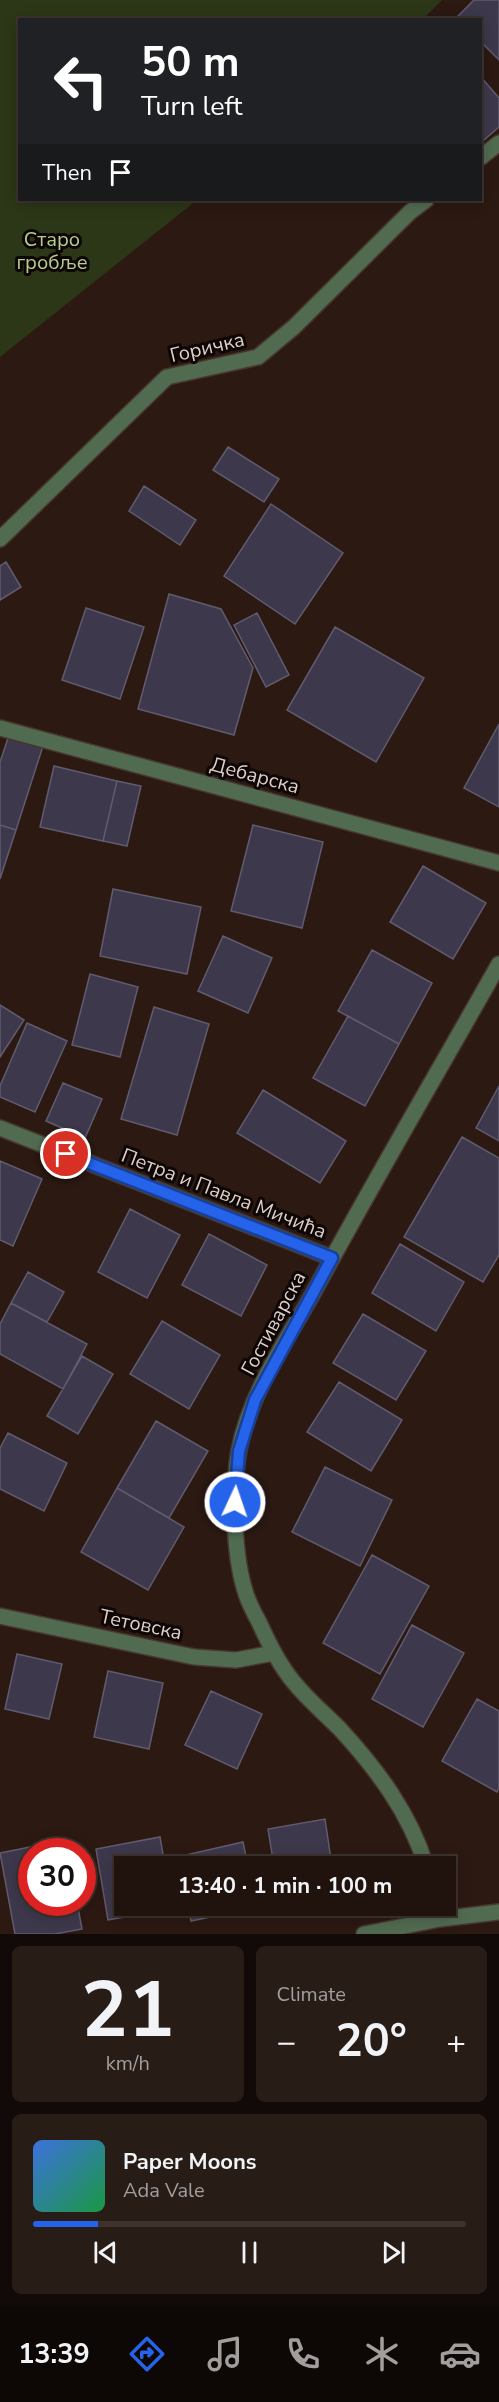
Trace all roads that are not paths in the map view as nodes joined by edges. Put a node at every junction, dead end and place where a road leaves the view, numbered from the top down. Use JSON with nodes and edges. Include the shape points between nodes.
{"nodes":[{"id":1,"x":499,"y":143,"type":"edge"},
{"id":2,"x":482,"y":156,"type":"edge"},
{"id":3,"x":425,"y":201,"type":"edge"},
{"id":4,"x":0,"y":539,"type":"edge"},
{"id":5,"x":0,"y":728,"type":"edge"},
{"id":6,"x":499,"y":863,"type":"edge"},
{"id":7,"x":499,"y":964,"type":"edge"},
{"id":8,"x":0,"y":1128,"type":"edge"},
{"id":9,"x":332,"y":1258,"type":"junction"},
{"id":10,"x":0,"y":1616,"type":"edge"},
{"id":11,"x":274,"y":1653,"type":"junction"},
{"id":12,"x":423,"y":1856,"type":"edge"},
{"id":13,"x":456,"y":1912,"type":"edge"},
{"id":14,"x":499,"y":1912,"type":"edge"},
{"id":15,"x":425,"y":1916,"type":"edge"},
{"id":16,"x":364,"y":1934,"type":"edge"}],
"edges":[{"from":1,"to":2,"type":"street"},
{"from":3,"to":4,"type":"street","name":"Горичка","via":[[258,357],[167,377]]},
{"from":5,"to":6,"type":"street","name":"Дебарска"},
{"from":7,"to":9,"type":"street","name":"Гостиварска"},
{"from":8,"to":9,"type":"street","name":"Петра и Павла Мичића"},
{"from":9,"to":11,"type":"street","name":"Гостиварска","via":[[255,1400],[239,1451],[235,1520],[240,1563],[246,1593]]},
{"from":10,"to":11,"type":"street","name":"Тетовска","via":[[194,1657],[236,1660]]},
{"from":11,"to":12,"type":"street","name":"Гостиварска","via":[[291,1679],[385,1784],[408,1817]]},
{"from":13,"to":14,"type":"street"},
{"from":15,"to":16,"type":"street"}]}
